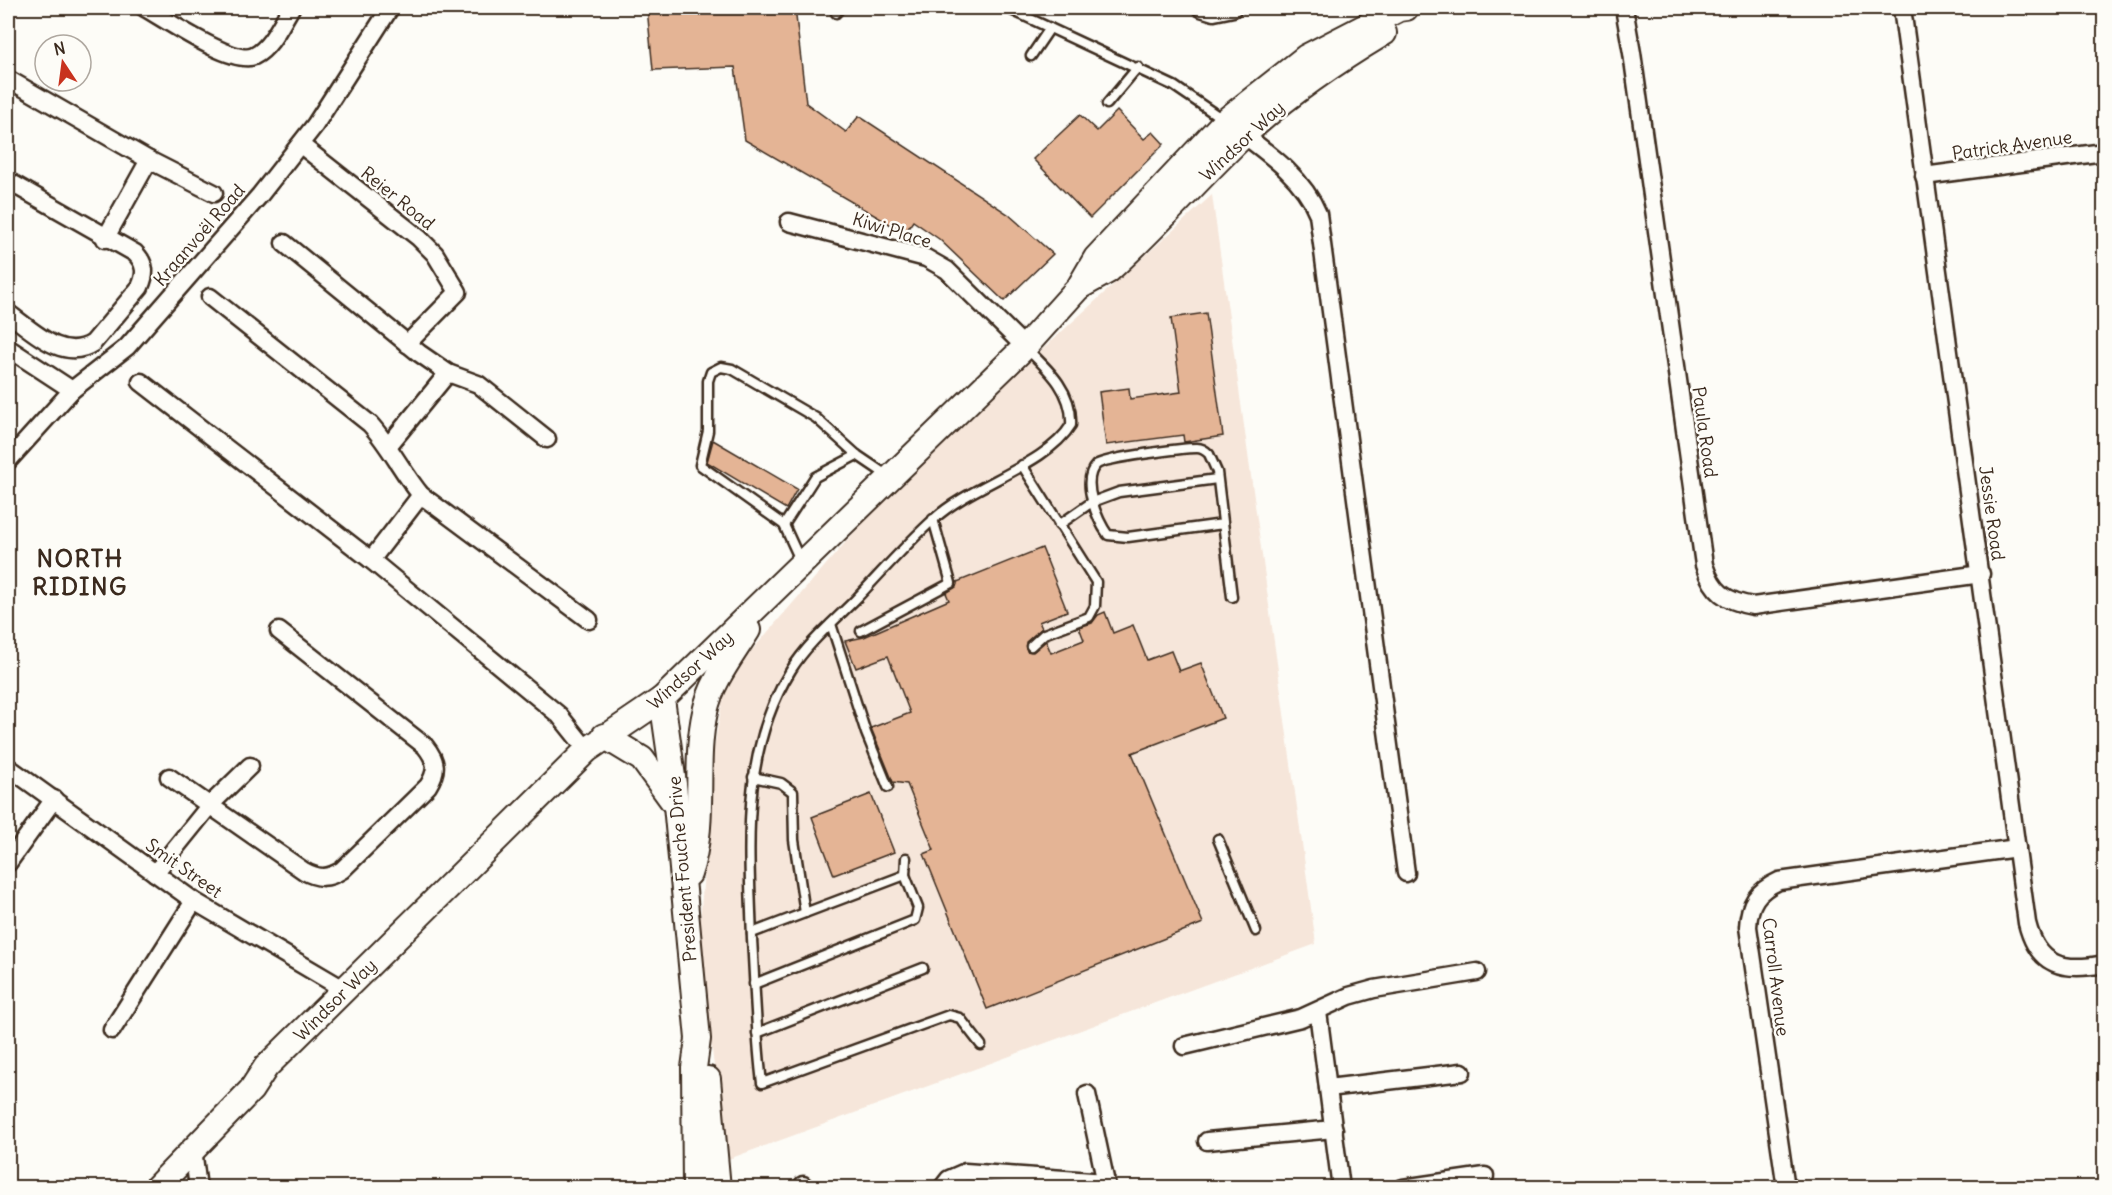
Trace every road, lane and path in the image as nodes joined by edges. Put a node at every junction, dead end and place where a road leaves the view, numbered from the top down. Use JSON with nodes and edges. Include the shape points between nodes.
{"nodes":[{"id":1,"x":145,"y":8,"type":"edge"},
{"id":2,"x":291,"y":8,"type":"edge"},
{"id":3,"x":390,"y":8,"type":"edge"},
{"id":4,"x":1007,"y":8,"type":"edge"},
{"id":5,"x":1200,"y":8,"type":"edge"},
{"id":6,"x":1233,"y":8,"type":"edge"},
{"id":7,"x":1407,"y":8,"type":"edge"},
{"id":8,"x":1416,"y":8,"type":"edge"},
{"id":9,"x":1624,"y":8,"type":"edge"},
{"id":10,"x":1902,"y":8,"type":"edge"},
{"id":11,"x":1050,"y":28,"type":"junction"},
{"id":12,"x":1031,"y":56,"type":"dead end"},
{"id":13,"x":1138,"y":67,"type":"junction"},
{"id":14,"x":8,"y":79,"type":"edge"},
{"id":15,"x":1107,"y":104,"type":"dead end"},
{"id":16,"x":1225,"y":121,"type":"junction"},
{"id":17,"x":1244,"y":135,"type":"junction"},
{"id":18,"x":301,"y":146,"type":"junction"},
{"id":19,"x":2104,"y":152,"type":"edge"},
{"id":20,"x":149,"y":160,"type":"junction"},
{"id":21,"x":1924,"y":176,"type":"junction"},
{"id":22,"x":8,"y":180,"type":"edge"},
{"id":23,"x":214,"y":193,"type":"dead end"},
{"id":24,"x":789,"y":222,"type":"dead end"},
{"id":25,"x":105,"y":239,"type":"junction"},
{"id":26,"x":284,"y":243,"type":"dead end"},
{"id":27,"x":1079,"y":288,"type":"junction"},
{"id":28,"x":210,"y":297,"type":"dead end"},
{"id":29,"x":8,"y":313,"type":"edge"},
{"id":30,"x":407,"y":344,"type":"junction"},
{"id":31,"x":1024,"y":347,"type":"junction"},
{"id":32,"x":8,"y":348,"type":"edge"},
{"id":33,"x":448,"y":373,"type":"junction"},
{"id":34,"x":141,"y":382,"type":"dead end"},
{"id":35,"x":72,"y":390,"type":"junction"},
{"id":36,"x":547,"y":440,"type":"dead end"},
{"id":37,"x":389,"y":445,"type":"junction"},
{"id":38,"x":857,"y":455,"type":"junction"},
{"id":39,"x":8,"y":461,"type":"edge"},
{"id":40,"x":1022,"y":465,"type":"junction"},
{"id":41,"x":890,"y":477,"type":"junction"},
{"id":42,"x":1217,"y":479,"type":"junction"},
{"id":43,"x":421,"y":495,"type":"junction"},
{"id":44,"x":1092,"y":502,"type":"junction"},
{"id":45,"x":933,"y":519,"type":"junction"},
{"id":46,"x":1223,"y":524,"type":"junction"},
{"id":47,"x":784,"y":525,"type":"junction"},
{"id":48,"x":1059,"y":525,"type":"junction"},
{"id":49,"x":371,"y":561,"type":"junction"},
{"id":50,"x":802,"y":565,"type":"junction"},
{"id":51,"x":1981,"y":574,"type":"junction"},
{"id":52,"x":770,"y":595,"type":"junction"},
{"id":53,"x":1232,"y":597,"type":"dead end"},
{"id":54,"x":590,"y":620,"type":"dead end"},
{"id":55,"x":831,"y":624,"type":"junction"},
{"id":56,"x":279,"y":631,"type":"dead end"},
{"id":57,"x":861,"y":631,"type":"dead end"},
{"id":58,"x":1031,"y":646,"type":"dead end"},
{"id":59,"x":662,"y":699,"type":"junction"},
{"id":60,"x":596,"y":743,"type":"junction"},
{"id":61,"x":250,"y":766,"type":"dead end"},
{"id":62,"x":8,"y":767,"type":"edge"},
{"id":63,"x":169,"y":777,"type":"dead end"},
{"id":64,"x":753,"y":777,"type":"junction"},
{"id":65,"x":888,"y":787,"type":"dead end"},
{"id":66,"x":54,"y":799,"type":"junction"},
{"id":67,"x":210,"y":806,"type":"junction"},
{"id":68,"x":677,"y":808,"type":"junction"},
{"id":69,"x":1218,"y":839,"type":"dead end"},
{"id":70,"x":2017,"y":848,"type":"junction"},
{"id":71,"x":906,"y":858,"type":"dead end"},
{"id":72,"x":8,"y":863,"type":"edge"},
{"id":73,"x":155,"y":873,"type":"junction"},
{"id":74,"x":1406,"y":873,"type":"dead end"},
{"id":75,"x":905,"y":875,"type":"junction"},
{"id":76,"x":684,"y":888,"type":"junction"},
{"id":77,"x":194,"y":901,"type":"junction"},
{"id":78,"x":805,"y":913,"type":"junction"},
{"id":79,"x":1256,"y":931,"type":"dead end"},
{"id":80,"x":752,"y":933,"type":"junction"},
{"id":81,"x":2104,"y":964,"type":"edge"},
{"id":82,"x":923,"y":968,"type":"dead end"},
{"id":83,"x":1477,"y":972,"type":"dead end"},
{"id":84,"x":754,"y":984,"type":"junction"},
{"id":85,"x":345,"y":990,"type":"junction"},
{"id":86,"x":1318,"y":1012,"type":"junction"},
{"id":87,"x":112,"y":1030,"type":"dead end"},
{"id":88,"x":756,"y":1033,"type":"junction"},
{"id":89,"x":698,"y":1039,"type":"junction"},
{"id":90,"x":981,"y":1045,"type":"dead end"},
{"id":91,"x":1184,"y":1046,"type":"dead end"},
{"id":92,"x":266,"y":1067,"type":"junction"},
{"id":93,"x":1462,"y":1072,"type":"dead end"},
{"id":94,"x":1328,"y":1088,"type":"junction"},
{"id":95,"x":1088,"y":1094,"type":"dead end"},
{"id":96,"x":1334,"y":1129,"type":"junction"},
{"id":97,"x":1207,"y":1141,"type":"dead end"},
{"id":98,"x":193,"y":1149,"type":"junction"},
{"id":99,"x":1485,"y":1176,"type":"dead end"},
{"id":100,"x":1106,"y":1185,"type":"edge"},
{"id":101,"x":137,"y":1188,"type":"edge"},
{"id":102,"x":156,"y":1188,"type":"edge"},
{"id":103,"x":198,"y":1188,"type":"edge"},
{"id":104,"x":695,"y":1188,"type":"edge"},
{"id":105,"x":718,"y":1188,"type":"edge"},
{"id":106,"x":942,"y":1188,"type":"edge"},
{"id":107,"x":1341,"y":1188,"type":"edge"},
{"id":108,"x":1402,"y":1188,"type":"edge"},
{"id":109,"x":1786,"y":1188,"type":"edge"}],
"edges":[{"from":1,"to":2,"type":"street","via":[[223,51],[245,58],[261,51]]},
{"from":3,"to":18,"type":"street","name":"Kraanvoël Road"},
{"from":4,"to":11,"type":"lane"},
{"from":5,"to":6,"type":"street","via":[[1214,12]]},
{"from":7,"to":16,"type":"street","name":"Windsor Way","via":[[1306,57]]},
{"from":8,"to":17,"type":"street","name":"Windsor Way","via":[[1408,19],[1318,74]]},
{"from":9,"to":51,"type":"street","name":"Paula Road","via":[[1704,565],[1710,582],[1721,597],[1753,606]]},
{"from":10,"to":21,"type":"street","name":"Jessie Road"},
{"from":11,"to":12,"type":"lane"},
{"from":11,"to":13,"type":"lane"},
{"from":13,"to":15,"type":"lane"},
{"from":13,"to":16,"type":"lane","via":[[1191,96]]},
{"from":14,"to":20,"type":"street"},
{"from":16,"to":17,"type":"street"},
{"from":16,"to":27,"type":"street","name":"Windsor Way","via":[[1096,258]]},
{"from":17,"to":27,"type":"street","name":"Windsor Way","via":[[1137,245],[1108,271]]},
{"from":17,"to":74,"type":"street","via":[[1301,183],[1318,214]]},
{"from":18,"to":30,"type":"street","name":"Reier Road","via":[[419,238],[435,254],[458,292]]},
{"from":18,"to":35,"type":"street","name":"Kraanvoël Road","via":[[127,347]]},
{"from":19,"to":21,"type":"street","name":"Patrick Avenue"},
{"from":20,"to":23,"type":"street"},
{"from":20,"to":25,"type":"street"},
{"from":21,"to":51,"type":"street","name":"Jessie Road"},
{"from":22,"to":25,"type":"street"},
{"from":24,"to":31,"type":"street","name":"Kiwi Place","via":[[926,258],[947,270]]},
{"from":25,"to":29,"type":"street","via":[[135,253],[141,260],[144,277],[93,343],[84,349],[65,350]]},
{"from":26,"to":30,"type":"street"},
{"from":27,"to":31,"type":"street","name":"Windsor Way"},
{"from":28,"to":37,"type":"street","via":[[370,424]]},
{"from":30,"to":33,"type":"street"},
{"from":31,"to":40,"type":"lane","via":[[1057,379],[1072,413],[1066,433]]},
{"from":31,"to":41,"type":"street","name":"Windsor Way"},
{"from":32,"to":35,"type":"street"},
{"from":33,"to":36,"type":"street","via":[[478,384]]},
{"from":33,"to":37,"type":"street"},
{"from":34,"to":49,"type":"street"},
{"from":35,"to":39,"type":"street","name":"Kraanvoël Road"},
{"from":37,"to":43,"type":"street"},
{"from":38,"to":41,"type":"lane"},
{"from":38,"to":47,"type":"lane","via":[[815,477]]},
{"from":38,"to":47,"type":"lane","via":[[816,418],[726,367],[715,368],[708,381],[708,431],[700,465]]},
{"from":40,"to":45,"type":"lane","via":[[970,492]]},
{"from":40,"to":48,"type":"lane"},
{"from":41,"to":50,"type":"street","name":"Windsor Way"},
{"from":42,"to":44,"type":"lane","via":[[1119,492]]},
{"from":42,"to":44,"type":"lane","via":[[1214,461],[1197,448],[1106,460],[1096,464],[1092,471]]},
{"from":42,"to":46,"type":"lane"},
{"from":43,"to":49,"type":"street"},
{"from":43,"to":54,"type":"street"},
{"from":44,"to":46,"type":"lane","via":[[1108,535],[1117,538]]},
{"from":44,"to":48,"type":"lane"},
{"from":45,"to":55,"type":"lane"},
{"from":45,"to":57,"type":"lane","via":[[951,583]]},
{"from":46,"to":53,"type":"lane"},
{"from":47,"to":50,"type":"lane"},
{"from":48,"to":58,"type":"lane","via":[[1096,582],[1095,606],[1089,617],[1044,634]]},
{"from":49,"to":60,"type":"street"},
{"from":50,"to":52,"type":"street","name":"Windsor Way"},
{"from":51,"to":70,"type":"street","name":"Jessie Road"},
{"from":52,"to":59,"type":"street","name":"Windsor Way"},
{"from":52,"to":76,"type":"street","via":[[713,687],[705,711],[697,844]]},
{"from":55,"to":64,"type":"lane","via":[[792,669],[776,698]]},
{"from":55,"to":65,"type":"lane"},
{"from":56,"to":67,"type":"street","via":[[425,746],[436,769],[428,786],[377,837],[342,870],[326,877],[318,878],[304,871]]},
{"from":59,"to":60,"type":"street","name":"Windsor Way"},
{"from":59,"to":68,"type":"street","name":"President Fouche Drive"},
{"from":60,"to":68,"type":"street","via":[[642,759]]},
{"from":60,"to":85,"type":"street","name":"Windsor Way"},
{"from":61,"to":67,"type":"street"},
{"from":62,"to":66,"type":"street","name":"Smit Street"},
{"from":63,"to":67,"type":"street"},
{"from":64,"to":78,"type":"lane","via":[[781,783],[793,792],[794,840]]},
{"from":64,"to":80,"type":"lane","via":[[748,831]]},
{"from":66,"to":72,"type":"street"},
{"from":66,"to":73,"type":"street","name":"Smit Street"},
{"from":67,"to":73,"type":"street"},
{"from":68,"to":76,"type":"street","name":"President Fouche Drive"},
{"from":69,"to":79,"type":"lane"},
{"from":70,"to":81,"type":"street","name":"Jessie Road","via":[[2027,923],[2036,948],[2067,967]]},
{"from":70,"to":109,"type":"street","name":"Carroll Avenue","via":[[1779,881],[1754,897],[1748,927]]},
{"from":71,"to":75,"type":"lane"},
{"from":73,"to":77,"type":"street","name":"Smit Street"},
{"from":75,"to":78,"type":"lane"},
{"from":75,"to":84,"type":"lane","via":[[917,902],[915,920]]},
{"from":76,"to":89,"type":"street","name":"President Fouche Drive"},
{"from":77,"to":85,"type":"street","name":"Smit Street"},
{"from":77,"to":87,"type":"street"},
{"from":78,"to":80,"type":"lane"},
{"from":80,"to":84,"type":"lane"},
{"from":82,"to":88,"type":"lane"},
{"from":83,"to":86,"type":"street","via":[[1374,989],[1349,996]]},
{"from":84,"to":88,"type":"lane"},
{"from":85,"to":92,"type":"street","name":"Windsor Way"},
{"from":86,"to":91,"type":"street"},
{"from":86,"to":94,"type":"street"},
{"from":88,"to":90,"type":"lane","via":[[762,1083],[949,1015],[960,1017]]},
{"from":89,"to":104,"type":"street","name":"President Fouche Drive","via":[[694,1068]]},
{"from":89,"to":105,"type":"street","name":"President Fouche Drive","via":[[707,1066]]},
{"from":92,"to":98,"type":"street","name":"Windsor Way","via":[[251,1090]]},
{"from":92,"to":101,"type":"street","name":"Windsor Way","via":[[242,1083]]},
{"from":93,"to":94,"type":"street"},
{"from":94,"to":96,"type":"street"},
{"from":95,"to":100,"type":"street"},
{"from":96,"to":97,"type":"street"},
{"from":96,"to":107,"type":"street"},
{"from":98,"to":102,"type":"street","name":"Windsor Way"},
{"from":98,"to":103,"type":"street"},
{"from":99,"to":108,"type":"street"},
{"from":100,"to":106,"type":"street","via":[[974,1172],[957,1174]]}]}
